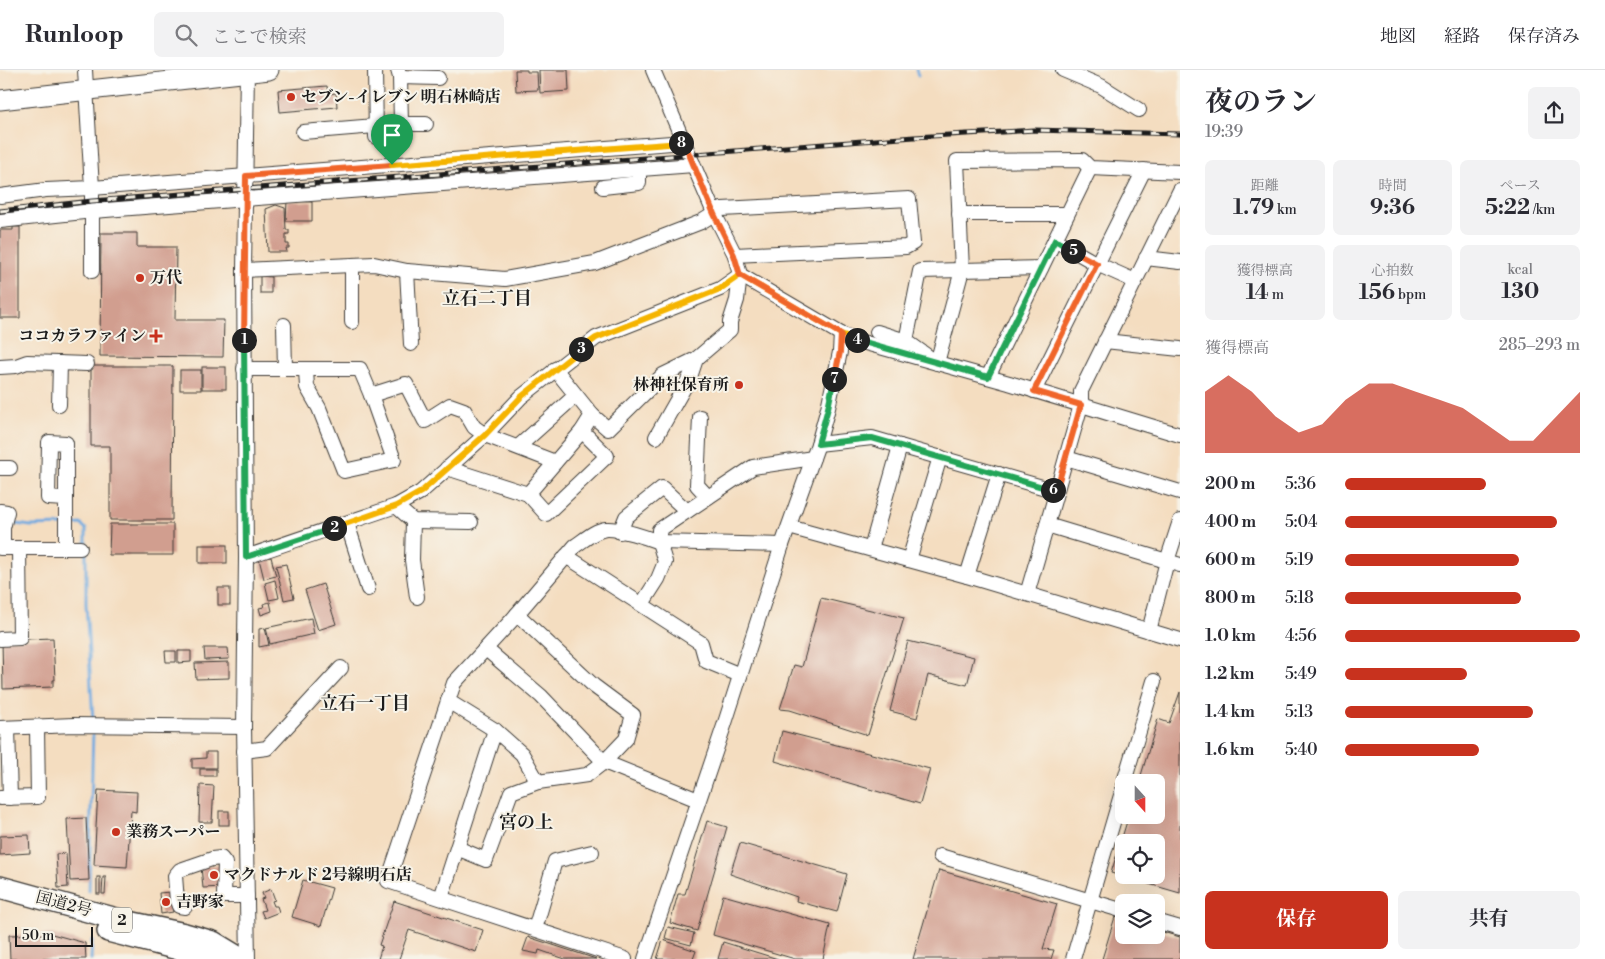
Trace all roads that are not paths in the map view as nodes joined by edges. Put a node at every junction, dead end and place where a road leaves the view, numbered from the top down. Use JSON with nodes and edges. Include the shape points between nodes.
{"nodes":[{"id":1,"x":85,"y":70,"type":"edge"},
{"id":2,"x":268,"y":70,"type":"edge"},
{"id":3,"x":375,"y":70,"type":"edge"},
{"id":4,"x":653,"y":70,"type":"edge"},
{"id":5,"x":1063,"y":70,"type":"edge"},
{"id":6,"x":247,"y":71,"type":"edge"},
{"id":7,"x":399,"y":73,"type":"edge"},
{"id":8,"x":438,"y":78,"type":"dead end"},
{"id":9,"x":85,"y":90,"type":"junction"},
{"id":10,"x":0,"y":100,"type":"edge"},
{"id":11,"x":1139,"y":110,"type":"dead end"},
{"id":12,"x":426,"y":124,"type":"dead end"},
{"id":13,"x":303,"y":132,"type":"dead end"},
{"id":14,"x":684,"y":142,"type":"junction"},
{"id":15,"x":694,"y":165,"type":"junction"},
{"id":16,"x":1090,"y":168,"type":"junction"},
{"id":17,"x":639,"y":169,"type":"junction"},
{"id":18,"x":1144,"y":170,"type":"junction"},
{"id":19,"x":1180,"y":172,"type":"edge"},
{"id":20,"x":246,"y":176,"type":"junction"},
{"id":21,"x":603,"y":187,"type":"dead end"},
{"id":22,"x":92,"y":188,"type":"junction"},
{"id":23,"x":1180,"y":190,"type":"edge"},
{"id":24,"x":0,"y":196,"type":"edge"},
{"id":25,"x":246,"y":198,"type":"junction"},
{"id":26,"x":93,"y":211,"type":"junction"},
{"id":27,"x":1175,"y":211,"type":"edge"},
{"id":28,"x":714,"y":214,"type":"junction"},
{"id":29,"x":959,"y":214,"type":"junction"},
{"id":30,"x":1067,"y":214,"type":"junction"},
{"id":31,"x":0,"y":221,"type":"edge"},
{"id":32,"x":1055,"y":240,"type":"junction"},
{"id":33,"x":734,"y":255,"type":"junction"},
{"id":34,"x":1146,"y":258,"type":"junction"},
{"id":35,"x":1180,"y":262,"type":"edge"},
{"id":36,"x":1097,"y":264,"type":"junction"},
{"id":37,"x":352,"y":266,"type":"junction"},
{"id":38,"x":1041,"y":268,"type":"junction"},
{"id":39,"x":244,"y":270,"type":"junction"},
{"id":40,"x":962,"y":270,"type":"junction"},
{"id":41,"x":92,"y":271,"type":"dead end"},
{"id":42,"x":407,"y":271,"type":"junction"},
{"id":43,"x":740,"y":275,"type":"junction"},
{"id":44,"x":1135,"y":281,"type":"junction"},
{"id":45,"x":352,"y":322,"type":"dead end"},
{"id":46,"x":284,"y":325,"type":"dead end"},
{"id":47,"x":877,"y":332,"type":"dead end"},
{"id":48,"x":841,"y":334,"type":"junction"},
{"id":49,"x":906,"y":341,"type":"junction"},
{"id":50,"x":1105,"y":341,"type":"junction"},
{"id":51,"x":412,"y":344,"type":"dead end"},
{"id":52,"x":1180,"y":349,"type":"edge"},
{"id":53,"x":696,"y":359,"type":"junction"},
{"id":54,"x":60,"y":363,"type":"junction"},
{"id":55,"x":937,"y":363,"type":"junction"},
{"id":56,"x":87,"y":364,"type":"dead end"},
{"id":57,"x":0,"y":367,"type":"edge"},
{"id":58,"x":244,"y":369,"type":"junction"},
{"id":59,"x":285,"y":369,"type":"junction"},
{"id":60,"x":555,"y":369,"type":"junction"},
{"id":61,"x":306,"y":370,"type":"junction"},
{"id":62,"x":988,"y":377,"type":"junction"},
{"id":63,"x":1034,"y":391,"type":"junction"},
{"id":64,"x":371,"y":395,"type":"junction"},
{"id":65,"x":575,"y":396,"type":"junction"},
{"id":66,"x":59,"y":405,"type":"dead end"},
{"id":67,"x":1081,"y":405,"type":"junction"},
{"id":68,"x":592,"y":415,"type":"junction"},
{"id":69,"x":700,"y":418,"type":"dead end"},
{"id":70,"x":582,"y":431,"type":"junction"},
{"id":71,"x":485,"y":435,"type":"junction"},
{"id":72,"x":1180,"y":435,"type":"edge"},
{"id":73,"x":656,"y":437,"type":"dead end"},
{"id":74,"x":818,"y":444,"type":"junction"},
{"id":75,"x":900,"y":446,"type":"junction"},
{"id":76,"x":518,"y":447,"type":"junction"},
{"id":77,"x":940,"y":457,"type":"junction"},
{"id":78,"x":813,"y":458,"type":"junction"},
{"id":79,"x":1066,"y":458,"type":"junction"},
{"id":80,"x":555,"y":462,"type":"junction"},
{"id":81,"x":447,"y":468,"type":"junction"},
{"id":82,"x":999,"y":474,"type":"junction"},
{"id":83,"x":1056,"y":491,"type":"junction"},
{"id":84,"x":1180,"y":492,"type":"edge"},
{"id":85,"x":528,"y":494,"type":"junction"},
{"id":86,"x":708,"y":497,"type":"junction"},
{"id":87,"x":66,"y":499,"type":"dead end"},
{"id":88,"x":396,"y":506,"type":"junction"},
{"id":89,"x":687,"y":512,"type":"junction"},
{"id":90,"x":3,"y":519,"type":"edge"},
{"id":91,"x":414,"y":521,"type":"junction"},
{"id":92,"x":1180,"y":521,"type":"edge"},
{"id":93,"x":471,"y":522,"type":"dead end"},
{"id":94,"x":347,"y":523,"type":"junction"},
{"id":95,"x":1046,"y":525,"type":"junction"},
{"id":96,"x":789,"y":527,"type":"junction"},
{"id":97,"x":620,"y":532,"type":"junction"},
{"id":98,"x":659,"y":542,"type":"junction"},
{"id":99,"x":782,"y":545,"type":"junction"},
{"id":100,"x":1,"y":548,"type":"edge"},
{"id":101,"x":19,"y":548,"type":"junction"},
{"id":102,"x":871,"y":549,"type":"junction"},
{"id":103,"x":566,"y":556,"type":"junction"},
{"id":104,"x":246,"y":557,"type":"junction"},
{"id":105,"x":909,"y":560,"type":"junction"},
{"id":106,"x":1173,"y":563,"type":"edge"},
{"id":107,"x":967,"y":576,"type":"junction"},
{"id":108,"x":368,"y":589,"type":"dead end"},
{"id":109,"x":1027,"y":594,"type":"junction"},
{"id":110,"x":417,"y":597,"type":"dead end"},
{"id":111,"x":642,"y":604,"type":"junction"},
{"id":112,"x":517,"y":614,"type":"junction"},
{"id":113,"x":1149,"y":631,"type":"junction"},
{"id":114,"x":0,"y":639,"type":"edge"},
{"id":115,"x":1180,"y":640,"type":"edge"},
{"id":116,"x":486,"y":649,"type":"junction"},
{"id":117,"x":341,"y":668,"type":"dead end"},
{"id":118,"x":740,"y":675,"type":"junction"},
{"id":119,"x":1154,"y":681,"type":"dead end"},
{"id":120,"x":448,"y":701,"type":"junction"},
{"id":121,"x":38,"y":726,"type":"junction"},
{"id":122,"x":244,"y":727,"type":"junction"},
{"id":123,"x":4,"y":728,"type":"edge"},
{"id":124,"x":495,"y":730,"type":"junction"},
{"id":125,"x":244,"y":751,"type":"junction"},
{"id":126,"x":604,"y":762,"type":"junction"},
{"id":127,"x":1127,"y":774,"type":"edge"},
{"id":128,"x":538,"y":782,"type":"junction"},
{"id":129,"x":5,"y":798,"type":"edge"},
{"id":130,"x":698,"y":800,"type":"junction"},
{"id":131,"x":1115,"y":815,"type":"edge"},
{"id":132,"x":457,"y":848,"type":"junction"},
{"id":133,"x":592,"y":852,"type":"dead end"},
{"id":134,"x":940,"y":856,"type":"dead end"},
{"id":135,"x":0,"y":887,"type":"edge"},
{"id":136,"x":246,"y":896,"type":"junction"},
{"id":137,"x":441,"y":898,"type":"junction"},
{"id":138,"x":1090,"y":901,"type":"junction"},
{"id":139,"x":0,"y":902,"type":"edge"},
{"id":140,"x":185,"y":907,"type":"dead end"},
{"id":141,"x":1115,"y":908,"type":"edge"},
{"id":142,"x":1165,"y":924,"type":"edge"},
{"id":143,"x":1180,"y":928,"type":"edge"},
{"id":144,"x":535,"y":929,"type":"junction"},
{"id":145,"x":162,"y":952,"type":"edge"},
{"id":146,"x":217,"y":959,"type":"edge"},
{"id":147,"x":242,"y":959,"type":"edge"},
{"id":148,"x":248,"y":959,"type":"edge"},
{"id":149,"x":625,"y":959,"type":"edge"},
{"id":150,"x":645,"y":959,"type":"edge"},
{"id":151,"x":1073,"y":959,"type":"edge"}],
"edges":[{"from":1,"to":9,"type":"street"},
{"from":2,"to":6,"type":"main road"},
{"from":3,"to":13,"type":"street","via":[[375,131]]},
{"from":4,"to":14,"type":"street"},
{"from":5,"to":11,"type":"street","via":[[1101,86]]},
{"from":6,"to":9,"type":"main road"},
{"from":6,"to":20,"type":"street"},
{"from":7,"to":8,"type":"street"},
{"from":7,"to":12,"type":"street","via":[[401,124]]},
{"from":9,"to":10,"type":"main road"},
{"from":9,"to":22,"type":"street"},
{"from":14,"to":15,"type":"street"},
{"from":14,"to":20,"type":"street"},
{"from":15,"to":17,"type":"street"},
{"from":15,"to":28,"type":"street"},
{"from":16,"to":18,"type":"street"},
{"from":16,"to":29,"type":"street","via":[[1082,160],[956,161]]},
{"from":16,"to":30,"type":"street"},
{"from":17,"to":21,"type":"street","via":[[639,183]]},
{"from":17,"to":25,"type":"street"},
{"from":18,"to":19,"type":"street"},
{"from":18,"to":36,"type":"street"},
{"from":20,"to":22,"type":"street"},
{"from":20,"to":25,"type":"street"},
{"from":22,"to":24,"type":"street"},
{"from":22,"to":26,"type":"street"},
{"from":23,"to":27,"type":"street"},
{"from":25,"to":26,"type":"street"},
{"from":25,"to":39,"type":"street"},
{"from":26,"to":31,"type":"street"},
{"from":26,"to":41,"type":"street"},
{"from":27,"to":34,"type":"street"},
{"from":28,"to":33,"type":"street"},
{"from":28,"to":33,"type":"street","via":[[722,209],[909,199],[912,243],[906,247]]},
{"from":28,"to":42,"type":"street","via":[[595,263],[505,279]]},
{"from":29,"to":30,"type":"street"},
{"from":29,"to":40,"type":"street"},
{"from":30,"to":32,"type":"street"},
{"from":32,"to":36,"type":"street"},
{"from":32,"to":38,"type":"street"},
{"from":33,"to":43,"type":"street"},
{"from":34,"to":35,"type":"street"},
{"from":34,"to":44,"type":"street"},
{"from":36,"to":44,"type":"street"},
{"from":36,"to":63,"type":"street"},
{"from":37,"to":39,"type":"street"},
{"from":37,"to":42,"type":"street","via":[[374,264]]},
{"from":37,"to":45,"type":"street"},
{"from":38,"to":40,"type":"street"},
{"from":38,"to":62,"type":"street"},
{"from":39,"to":58,"type":"street"},
{"from":40,"to":49,"type":"street","via":[[920,271]]},
{"from":40,"to":55,"type":"street"},
{"from":42,"to":51,"type":"street"},
{"from":43,"to":48,"type":"street"},
{"from":43,"to":53,"type":"street","via":[[730,330]]},
{"from":43,"to":60,"type":"street","via":[[720,289],[596,338]]},
{"from":44,"to":50,"type":"street"},
{"from":46,"to":59,"type":"street"},
{"from":47,"to":49,"type":"street"},
{"from":48,"to":55,"type":"street"},
{"from":48,"to":74,"type":"street","via":[[840,352]]},
{"from":49,"to":55,"type":"street"},
{"from":50,"to":52,"type":"street"},
{"from":50,"to":67,"type":"street","via":[[1081,392]]},
{"from":53,"to":68,"type":"street","via":[[663,375],[608,429]]},
{"from":53,"to":73,"type":"street","via":[[690,377]]},
{"from":54,"to":56,"type":"street"},
{"from":54,"to":57,"type":"street","via":[[28,362]]},
{"from":54,"to":66,"type":"street"},
{"from":55,"to":62,"type":"street"},
{"from":58,"to":59,"type":"street"},
{"from":58,"to":104,"type":"street"},
{"from":59,"to":61,"type":"street"},
{"from":60,"to":65,"type":"street"},
{"from":60,"to":71,"type":"street","via":[[521,397]]},
{"from":61,"to":64,"type":"street","via":[[360,369]]},
{"from":61,"to":64,"type":"street","via":[[307,387],[319,408],[344,471],[394,460]]},
{"from":62,"to":63,"type":"street"},
{"from":63,"to":67,"type":"street"},
{"from":64,"to":71,"type":"street","via":[[406,384],[425,421],[450,405],[464,410],[474,427]]},
{"from":65,"to":68,"type":"street"},
{"from":65,"to":76,"type":"street"},
{"from":67,"to":72,"type":"street"},
{"from":67,"to":79,"type":"street"},
{"from":68,"to":70,"type":"street"},
{"from":69,"to":86,"type":"street","via":[[697,485]]},
{"from":70,"to":80,"type":"street"},
{"from":70,"to":85,"type":"street","via":[[606,456],[546,514]]},
{"from":71,"to":76,"type":"street"},
{"from":71,"to":81,"type":"street"},
{"from":74,"to":75,"type":"street","via":[[872,438]]},
{"from":74,"to":78,"type":"street"},
{"from":75,"to":77,"type":"street"},
{"from":75,"to":102,"type":"street"},
{"from":76,"to":80,"type":"street"},
{"from":77,"to":82,"type":"street"},
{"from":77,"to":105,"type":"street"},
{"from":78,"to":86,"type":"street","via":[[753,467]]},
{"from":78,"to":96,"type":"street"},
{"from":79,"to":83,"type":"street"},
{"from":79,"to":84,"type":"street"},
{"from":80,"to":85,"type":"street"},
{"from":81,"to":85,"type":"street"},
{"from":81,"to":88,"type":"street","via":[[421,492]]},
{"from":82,"to":83,"type":"street"},
{"from":82,"to":107,"type":"street"},
{"from":83,"to":95,"type":"street"},
{"from":86,"to":89,"type":"street"},
{"from":87,"to":101,"type":"street","via":[[73,548]]},
{"from":88,"to":91,"type":"street"},
{"from":88,"to":94,"type":"street"},
{"from":89,"to":97,"type":"street","via":[[662,488],[626,517]]},
{"from":89,"to":98,"type":"street","via":[[659,530]]},
{"from":90,"to":100,"type":"street"},
{"from":91,"to":93,"type":"street"},
{"from":91,"to":110,"type":"street","via":[[412,560]]},
{"from":92,"to":106,"type":"street"},
{"from":94,"to":104,"type":"street"},
{"from":94,"to":108,"type":"street"},
{"from":95,"to":106,"type":"street"},
{"from":95,"to":109,"type":"street"},
{"from":96,"to":99,"type":"street"},
{"from":96,"to":102,"type":"street"},
{"from":97,"to":98,"type":"street"},
{"from":97,"to":103,"type":"street","via":[[606,529],[588,537]]},
{"from":98,"to":99,"type":"street"},
{"from":98,"to":111,"type":"street","via":[[665,562]]},
{"from":99,"to":118,"type":"street"},
{"from":100,"to":101,"type":"street"},
{"from":101,"to":114,"type":"street","via":[[20,638]]},
{"from":102,"to":105,"type":"street"},
{"from":103,"to":111,"type":"street"},
{"from":103,"to":112,"type":"street"},
{"from":104,"to":122,"type":"street"},
{"from":105,"to":107,"type":"street"},
{"from":106,"to":113,"type":"street"},
{"from":107,"to":109,"type":"street"},
{"from":109,"to":113,"type":"street"},
{"from":111,"to":118,"type":"street","via":[[701,643],[706,661]]},
{"from":112,"to":116,"type":"street"},
{"from":112,"to":126,"type":"street","via":[[594,686],[633,715],[626,739]]},
{"from":113,"to":115,"type":"street"},
{"from":116,"to":120,"type":"street","via":[[454,683]]},
{"from":116,"to":126,"type":"street","via":[[542,696]]},
{"from":117,"to":125,"type":"street","via":[[266,748]]},
{"from":118,"to":130,"type":"street"},
{"from":119,"to":127,"type":"street"},
{"from":120,"to":124,"type":"street"},
{"from":120,"to":137,"type":"street","via":[[388,881]]},
{"from":121,"to":122,"type":"street"},
{"from":121,"to":123,"type":"street"},
{"from":121,"to":129,"type":"street","via":[[38,797]]},
{"from":122,"to":125,"type":"street"},
{"from":123,"to":129,"type":"street"},
{"from":124,"to":128,"type":"street","via":[[522,754]]},
{"from":124,"to":132,"type":"street"},
{"from":125,"to":136,"type":"street"},
{"from":126,"to":128,"type":"street","via":[[587,775]]},
{"from":126,"to":130,"type":"street"},
{"from":128,"to":132,"type":"street","via":[[511,792],[486,860]]},
{"from":130,"to":150,"type":"street"},
{"from":131,"to":138,"type":"street"},
{"from":132,"to":137,"type":"street"},
{"from":133,"to":144,"type":"street","via":[[555,861]]},
{"from":134,"to":138,"type":"street"},
{"from":135,"to":147,"type":"highway","name":"国道2号","number":"2","via":[[213,942]]},
{"from":136,"to":140,"type":"street","via":[[224,896],[225,863],[221,858],[212,859],[176,873],[177,901],[179,906]]},
{"from":136,"to":148,"type":"street"},
{"from":137,"to":144,"type":"street"},
{"from":138,"to":141,"type":"street"},
{"from":138,"to":151,"type":"street"},
{"from":139,"to":145,"type":"highway","name":"国道2号","number":"2"},
{"from":142,"to":143,"type":"street"},
{"from":144,"to":149,"type":"street"},
{"from":145,"to":146,"type":"highway","name":"国道2号","number":"2"}]}
